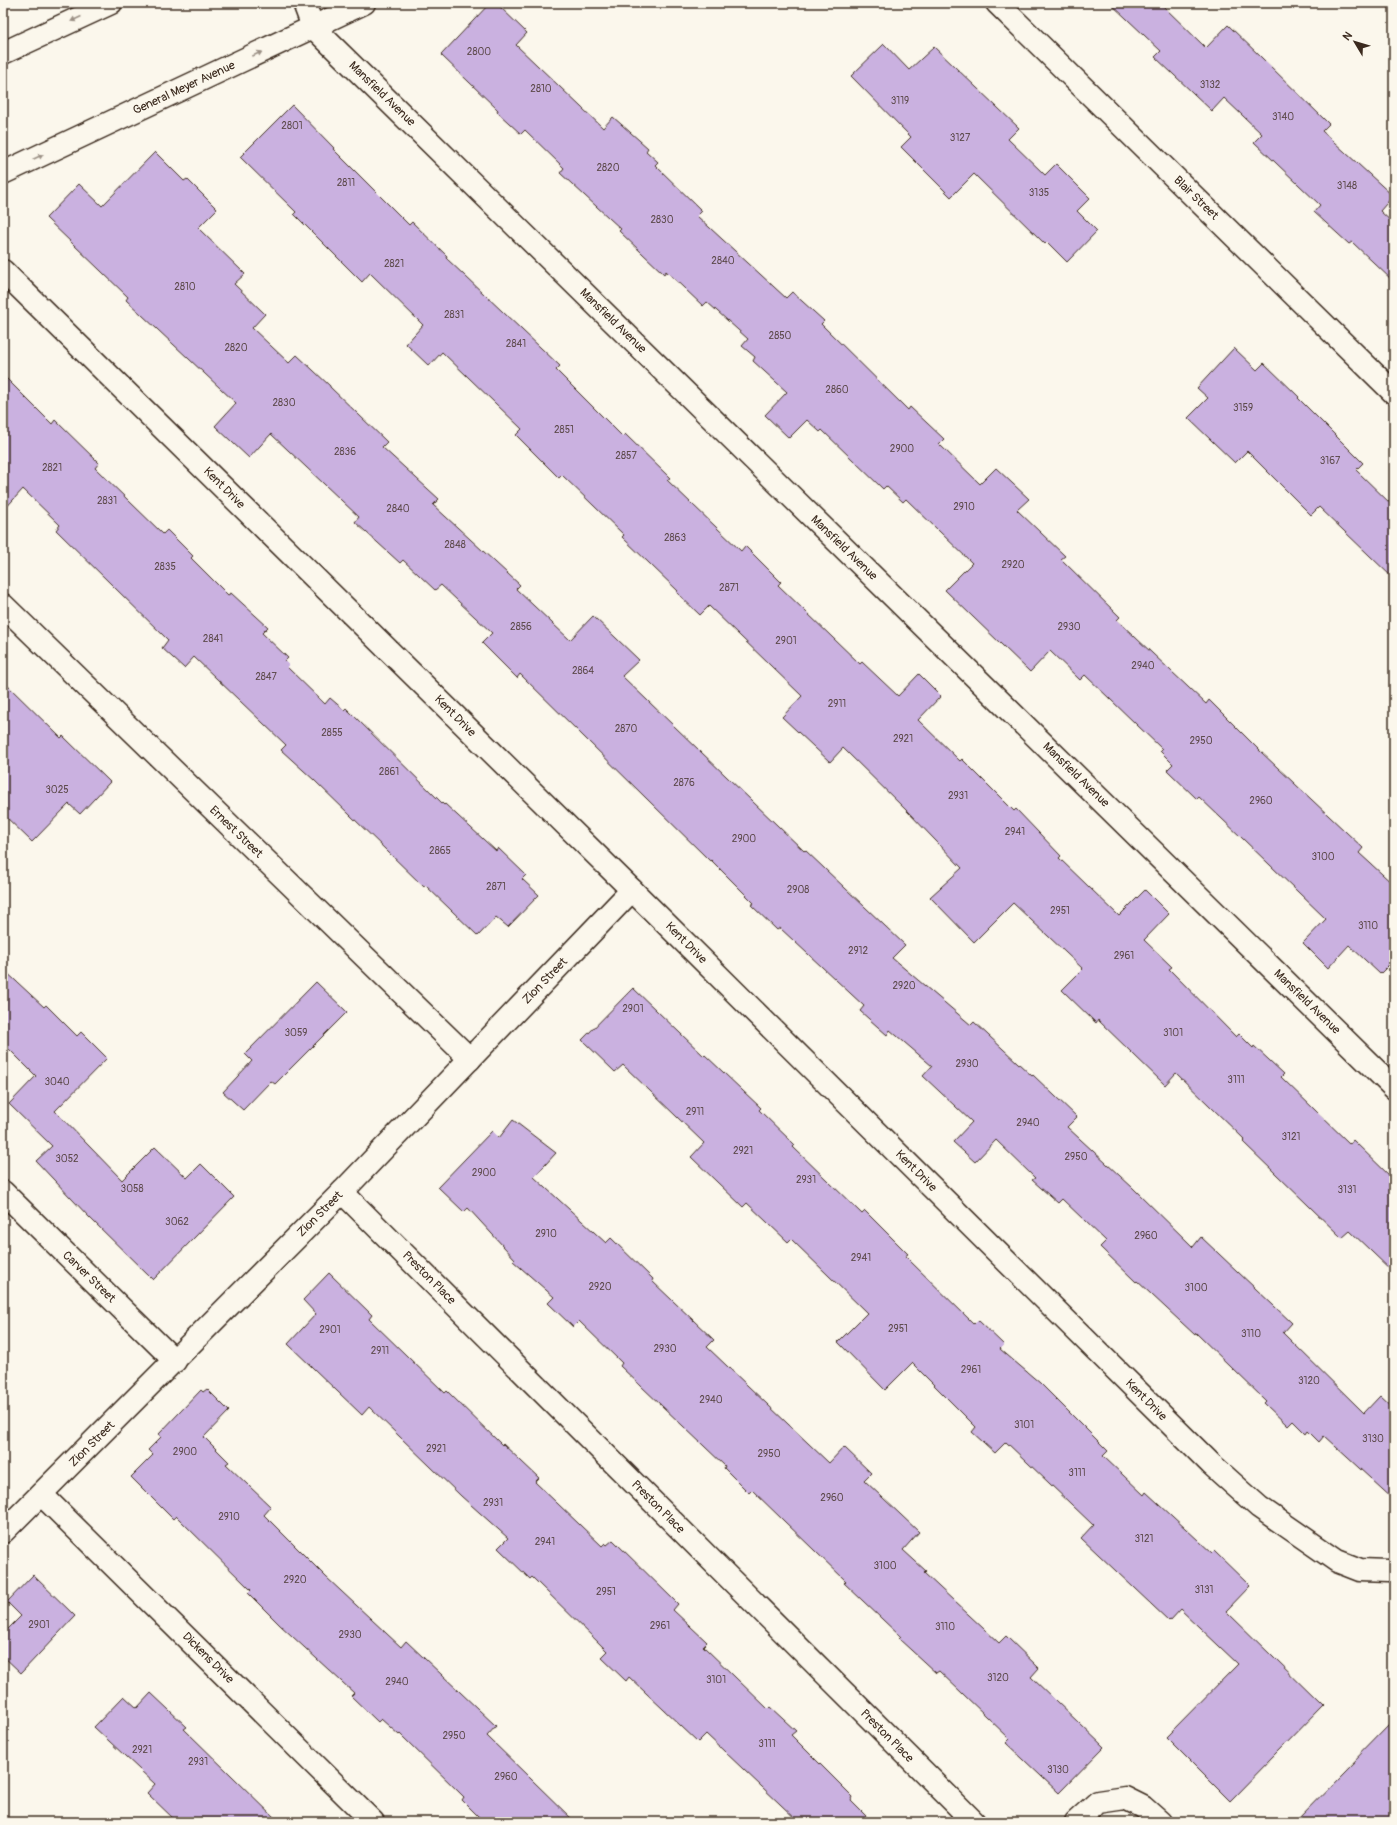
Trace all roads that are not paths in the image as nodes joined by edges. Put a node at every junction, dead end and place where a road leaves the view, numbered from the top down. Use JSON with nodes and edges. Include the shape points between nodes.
{"nodes":[{"id":1,"x":111,"y":3,"type":"edge"},
{"id":2,"x":304,"y":3,"type":"edge"},
{"id":3,"x":364,"y":3,"type":"edge"},
{"id":4,"x":997,"y":3,"type":"edge"},
{"id":5,"x":313,"y":27,"type":"junction"},
{"id":6,"x":3,"y":53,"type":"edge"},
{"id":7,"x":3,"y":174,"type":"edge"},
{"id":8,"x":3,"y":271,"type":"edge"},
{"id":9,"x":1394,"y":393,"type":"edge"},
{"id":10,"x":3,"y":605,"type":"edge"},
{"id":11,"x":632,"y":890,"type":"junction"},
{"id":12,"x":470,"y":1059,"type":"junction"},
{"id":13,"x":1394,"y":1088,"type":"edge"},
{"id":14,"x":3,"y":1192,"type":"edge"},
{"id":15,"x":342,"y":1192,"type":"junction"},
{"id":16,"x":175,"y":1361,"type":"junction"},
{"id":17,"x":42,"y":1495,"type":"junction"},
{"id":18,"x":3,"y":1532,"type":"edge"},
{"id":19,"x":1394,"y":1570,"type":"edge"},
{"id":20,"x":373,"y":1822,"type":"edge"},
{"id":21,"x":974,"y":1822,"type":"edge"},
{"id":22,"x":1076,"y":1822,"type":"edge"},
{"id":23,"x":1160,"y":1822,"type":"edge"}],
"edges":[{"from":1,"to":6,"type":"street","one_way":true},
{"from":2,"to":5,"type":"street","name":"Mansfield Avenue"},
{"from":3,"to":5,"type":"street","name":"General Meyer Avenue"},
{"from":4,"to":9,"type":"street","name":"Blair Street"},
{"from":7,"to":5,"type":"street","name":"General Meyer Avenue","one_way":true},
{"from":5,"to":13,"type":"street","name":"Mansfield Avenue"},
{"from":8,"to":11,"type":"street","name":"Kent Drive"},
{"from":10,"to":12,"type":"street","name":"Ernest Street"},
{"from":11,"to":12,"type":"street","name":"Zion Street"},
{"from":11,"to":19,"type":"street","name":"Kent Drive","via":[[1210,1464],[1259,1507],[1337,1561],[1360,1570]]},
{"from":12,"to":15,"type":"street","name":"Zion Street"},
{"from":14,"to":16,"type":"street","name":"Carver Street"},
{"from":15,"to":16,"type":"street","name":"Zion Street"},
{"from":15,"to":21,"type":"street","name":"Preston Place"},
{"from":16,"to":17,"type":"street","name":"Zion Street"},
{"from":17,"to":18,"type":"street","name":"Zion Street"},
{"from":17,"to":20,"type":"street","name":"Dickens Drive"},
{"from":22,"to":23,"type":"street","via":[[1098,1802],[1125,1798]]}]}
